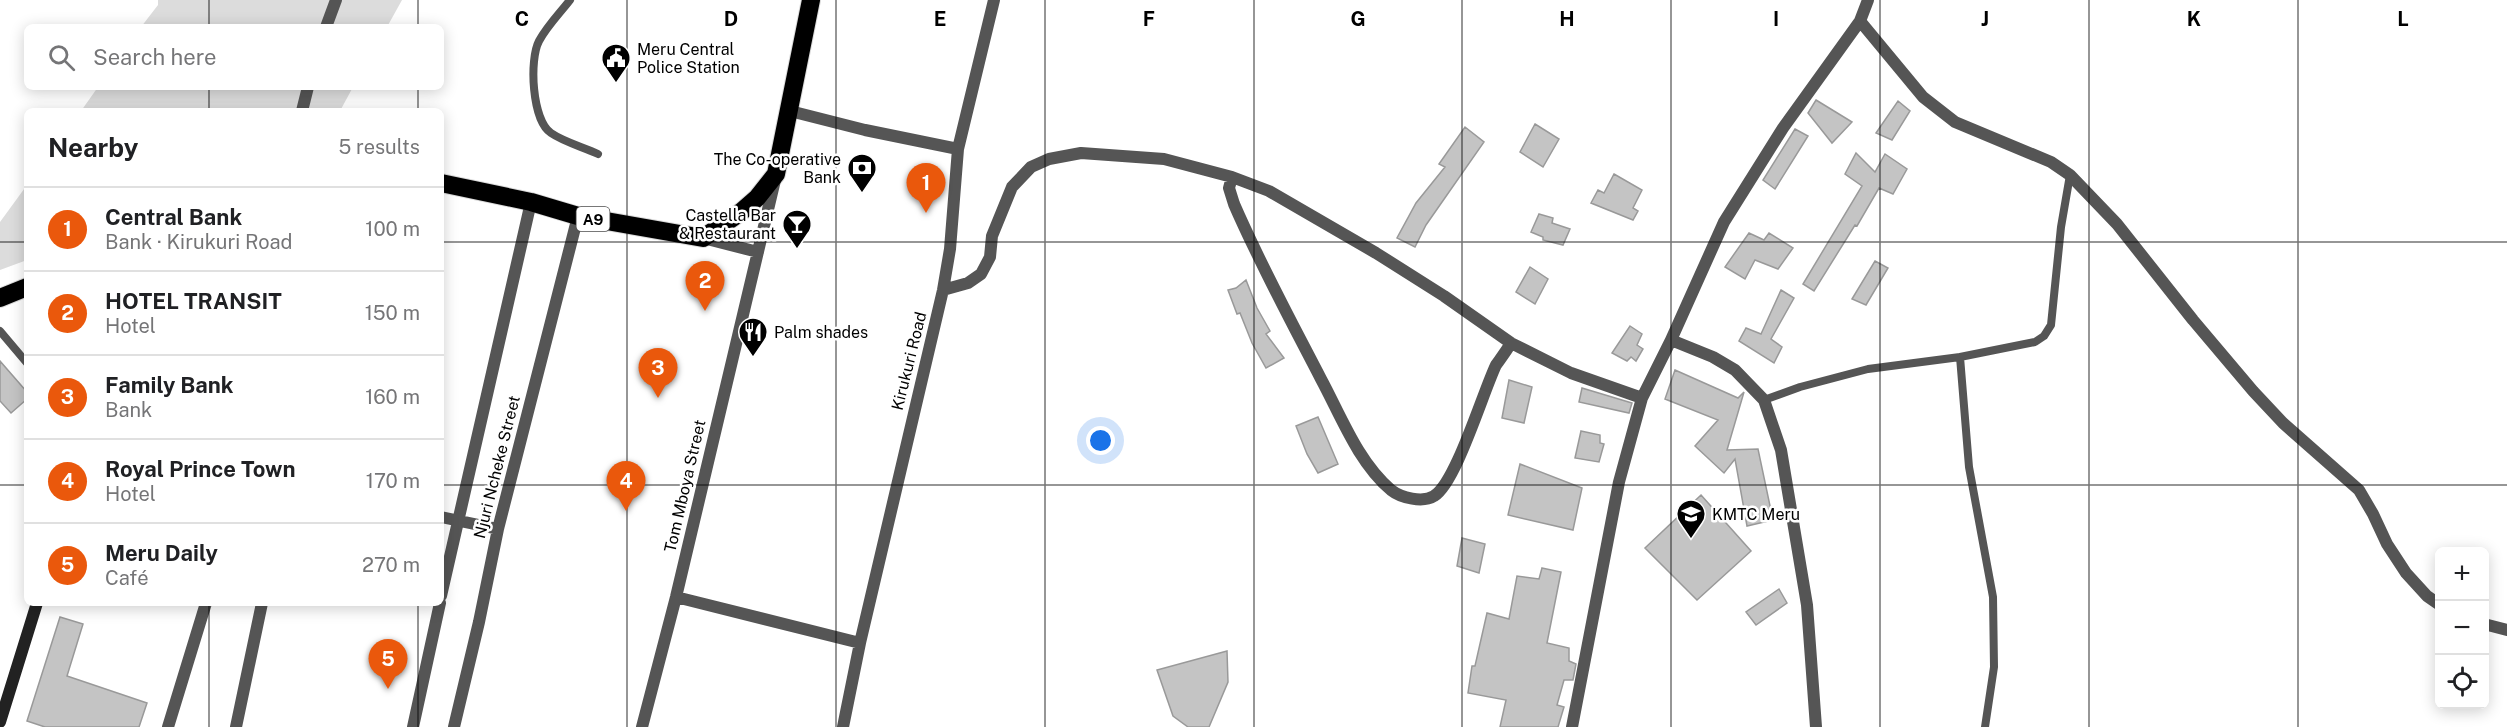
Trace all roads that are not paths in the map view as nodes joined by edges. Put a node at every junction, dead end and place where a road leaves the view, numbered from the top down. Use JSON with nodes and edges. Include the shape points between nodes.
{"nodes":[{"id":1,"x":336,"y":0,"type":"edge"},
{"id":2,"x":570,"y":0,"type":"edge"},
{"id":3,"x":811,"y":0,"type":"edge"},
{"id":4,"x":994,"y":0,"type":"edge"},
{"id":5,"x":1868,"y":0,"type":"edge"},
{"id":6,"x":1860,"y":21,"type":"junction"},
{"id":7,"x":327,"y":24,"type":"edge"},
{"id":8,"x":307,"y":90,"type":"edge"},
{"id":9,"x":303,"y":108,"type":"edge"},
{"id":10,"x":790,"y":111,"type":"junction"},
{"id":11,"x":958,"y":149,"type":"junction"},
{"id":12,"x":598,"y":153,"type":"dead end"},
{"id":13,"x":777,"y":174,"type":"junction"},
{"id":14,"x":2070,"y":175,"type":"junction"},
{"id":15,"x":1232,"y":177,"type":"junction"},
{"id":16,"x":444,"y":184,"type":"edge"},
{"id":17,"x":531,"y":202,"type":"junction"},
{"id":18,"x":578,"y":216,"type":"junction"},
{"id":19,"x":703,"y":238,"type":"junction"},
{"id":20,"x":758,"y":252,"type":"junction"},
{"id":21,"x":24,"y":288,"type":"edge"},
{"id":22,"x":943,"y":290,"type":"junction"},
{"id":23,"x":0,"y":298,"type":"edge"},
{"id":24,"x":0,"y":331,"type":"edge"},
{"id":25,"x":1671,"y":340,"type":"junction"},
{"id":26,"x":1511,"y":343,"type":"junction"},
{"id":27,"x":1960,"y":357,"type":"junction"},
{"id":28,"x":24,"y":359,"type":"edge"},
{"id":29,"x":1642,"y":398,"type":"junction"},
{"id":30,"x":1764,"y":399,"type":"junction"},
{"id":31,"x":444,"y":518,"type":"edge"},
{"id":32,"x":457,"y":520,"type":"junction"},
{"id":33,"x":498,"y":530,"type":"junction"},
{"id":34,"x":444,"y":582,"type":"edge"},
{"id":35,"x":676,"y":597,"type":"junction"},
{"id":36,"x":2435,"y":602,"type":"edge"},
{"id":37,"x":36,"y":606,"type":"edge"},
{"id":38,"x":205,"y":606,"type":"edge"},
{"id":39,"x":261,"y":606,"type":"edge"},
{"id":40,"x":439,"y":606,"type":"edge"},
{"id":41,"x":2489,"y":625,"type":"edge"},
{"id":42,"x":2507,"y":630,"type":"edge"},
{"id":43,"x":860,"y":643,"type":"junction"},
{"id":44,"x":0,"y":722,"type":"edge"},
{"id":45,"x":168,"y":727,"type":"edge"},
{"id":46,"x":236,"y":727,"type":"edge"},
{"id":47,"x":412,"y":727,"type":"edge"},
{"id":48,"x":454,"y":727,"type":"edge"},
{"id":49,"x":642,"y":727,"type":"edge"},
{"id":50,"x":843,"y":727,"type":"edge"},
{"id":51,"x":1572,"y":727,"type":"edge"},
{"id":52,"x":1816,"y":727,"type":"edge"},
{"id":53,"x":1984,"y":727,"type":"edge"}],
"edges":[{"from":1,"to":7,"type":"street"},
{"from":2,"to":12,"type":"lane","via":[[536,50],[537,107],[540,121],[550,133]]},
{"from":3,"to":10,"type":"highway"},
{"from":4,"to":11,"type":"street","name":"Kirukuri Road"},
{"from":5,"to":6,"type":"street"},
{"from":6,"to":14,"type":"street","via":[[1923,98],[1955,122],[2051,162]]},
{"from":6,"to":25,"type":"street","via":[[1782,128],[1724,222]]},
{"from":8,"to":9,"type":"street"},
{"from":10,"to":11,"type":"street"},
{"from":10,"to":13,"type":"highway"},
{"from":11,"to":22,"type":"street","name":"Kirukuri Road"},
{"from":13,"to":19,"type":"highway","via":[[741,212]]},
{"from":13,"to":20,"type":"street","name":"Tom Mboya Street"},
{"from":14,"to":27,"type":"lane","via":[[2051,325],[2035,342]]},
{"from":14,"to":36,"type":"street","via":[[2117,224],[2253,391],[2358,490],[2406,573]]},
{"from":15,"to":22,"type":"street","via":[[1164,159],[1081,153],[1049,159],[1031,167],[1012,187],[981,274],[968,283]]},
{"from":15,"to":26,"type":"street","via":[[1269,191],[1376,253]]},
{"from":15,"to":26,"type":"street","via":[[1229,188],[1234,204],[1276,294],[1352,438],[1393,492],[1419,499],[1434,497],[1444,486],[1497,365]]},
{"from":16,"to":17,"type":"highway","number":"A9"},
{"from":17,"to":18,"type":"highway","number":"A9"},
{"from":17,"to":32,"type":"street","name":"Njuri Ncheke Street"},
{"from":18,"to":19,"type":"highway","number":"A9"},
{"from":18,"to":33,"type":"street","name":"Njuri Ncheke Street"},
{"from":19,"to":20,"type":"street"},
{"from":20,"to":35,"type":"street","name":"Tom Mboya Street"},
{"from":21,"to":23,"type":"highway"},
{"from":22,"to":43,"type":"street","name":"Kirukuri Road"},
{"from":24,"to":28,"type":"lane"},
{"from":25,"to":29,"type":"street"},
{"from":25,"to":30,"type":"street","via":[[1734,370]]},
{"from":26,"to":29,"type":"street","via":[[1571,373]]},
{"from":27,"to":30,"type":"lane","via":[[1868,369]]},
{"from":27,"to":53,"type":"lane","via":[[1970,467],[1993,597],[1994,668]]},
{"from":29,"to":51,"type":"street","via":[[1619,482]]},
{"from":30,"to":52,"type":"street","via":[[1781,450],[1807,605]]},
{"from":31,"to":32,"type":"street"},
{"from":32,"to":33,"type":"street"},
{"from":32,"to":34,"type":"street","name":"Njuri Ncheke Street"},
{"from":33,"to":48,"type":"street","name":"Njuri Ncheke Street"},
{"from":35,"to":43,"type":"street"},
{"from":35,"to":49,"type":"street","name":"Tom Mboya Street"},
{"from":37,"to":44,"type":"main road"},
{"from":38,"to":45,"type":"street"},
{"from":39,"to":46,"type":"street"},
{"from":40,"to":47,"type":"street"},
{"from":41,"to":42,"type":"street"},
{"from":43,"to":50,"type":"street","name":"Kirukuri Road"}]}
